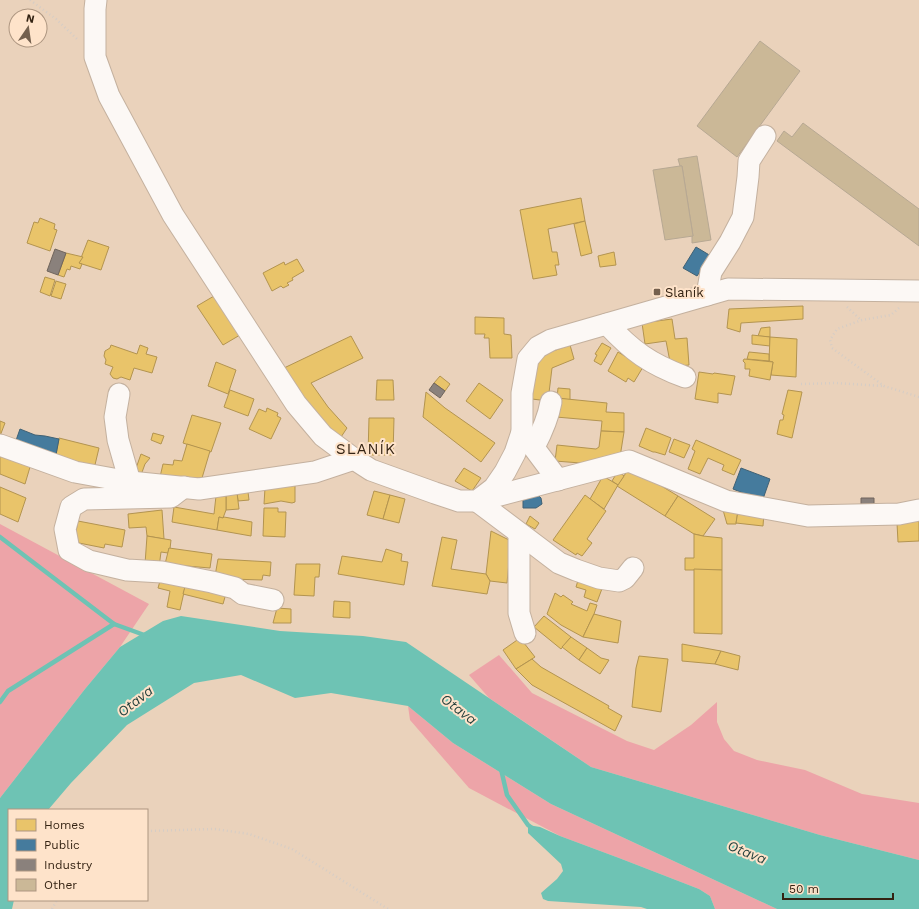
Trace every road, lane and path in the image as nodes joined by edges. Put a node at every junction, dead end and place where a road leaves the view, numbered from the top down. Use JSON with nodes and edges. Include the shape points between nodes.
{"nodes":[{"id":1,"x":30,"y":0,"type":"edge"},
{"id":2,"x":96,"y":0,"type":"edge"},
{"id":3,"x":95,"y":57,"type":"junction"},
{"id":4,"x":765,"y":136,"type":"dead end"},
{"id":5,"x":918,"y":291,"type":"edge"},
{"id":6,"x":707,"y":295,"type":"junction"},
{"id":7,"x":607,"y":324,"type":"junction"},
{"id":8,"x":685,"y":377,"type":"dead end"},
{"id":9,"x":801,"y":384,"type":"dead end"},
{"id":10,"x":884,"y":386,"type":"junction"},
{"id":11,"x":119,"y":394,"type":"dead end"},
{"id":12,"x":919,"y":397,"type":"edge"},
{"id":13,"x":551,"y":402,"type":"dead end"},
{"id":14,"x":528,"y":440,"type":"junction"},
{"id":15,"x":0,"y":445,"type":"edge"},
{"id":16,"x":354,"y":459,"type":"junction"},
{"id":17,"x":558,"y":480,"type":"junction"},
{"id":18,"x":130,"y":482,"type":"junction"},
{"id":19,"x":184,"y":487,"type":"junction"},
{"id":20,"x":477,"y":501,"type":"junction"},
{"id":21,"x":919,"y":510,"type":"edge"},
{"id":22,"x":519,"y":534,"type":"junction"},
{"id":23,"x":632,"y":568,"type":"dead end"},
{"id":24,"x":273,"y":600,"type":"dead end"},
{"id":25,"x":525,"y":633,"type":"dead end"},
{"id":26,"x":148,"y":831,"type":"edge"},
{"id":27,"x":388,"y":909,"type":"edge"}],
"edges":[{"from":1,"to":3,"type":"path","via":[[56,20]]},
{"from":2,"to":3,"type":"street"},
{"from":3,"to":16,"type":"street","via":[[109,96],[173,215],[296,404],[323,436]]},
{"from":4,"to":6,"type":"street","via":[[749,161],[743,217],[711,272]]},
{"from":5,"to":6,"type":"street","via":[[728,289]]},
{"from":5,"to":10,"type":"path","via":[[891,315],[862,320],[836,329],[830,340],[832,348]]},
{"from":6,"to":7,"type":"street"},
{"from":7,"to":8,"type":"street","via":[[623,342],[642,357]]},
{"from":7,"to":14,"type":"street","via":[[551,340],[538,347],[528,359],[522,393]]},
{"from":9,"to":10,"type":"path"},
{"from":10,"to":12,"type":"path"},
{"from":11,"to":18,"type":"street","via":[[115,417],[118,440]]},
{"from":13,"to":14,"type":"street","via":[[544,428]]},
{"from":14,"to":17,"type":"street"},
{"from":14,"to":20,"type":"street","via":[[515,453],[494,488]]},
{"from":15,"to":18,"type":"street","via":[[75,472]]},
{"from":16,"to":19,"type":"street","via":[[315,472],[199,489]]},
{"from":16,"to":20,"type":"street","via":[[371,470],[435,493],[459,501]]},
{"from":17,"to":20,"type":"street"},
{"from":17,"to":21,"type":"street","via":[[629,461],[726,501],[808,516],[899,514]]},
{"from":18,"to":19,"type":"street"},
{"from":19,"to":24,"type":"street","via":[[171,497],[84,499],[71,507],[64,529],[69,550],[89,561],[127,570],[162,572],[212,582],[235,588],[243,594]]},
{"from":20,"to":22,"type":"street"},
{"from":22,"to":23,"type":"street","via":[[559,563],[599,578],[619,581],[626,578]]},
{"from":22,"to":25,"type":"street","via":[[519,613]]},
{"from":26,"to":27,"type":"path","via":[[215,829],[250,834],[292,849]]}]}
